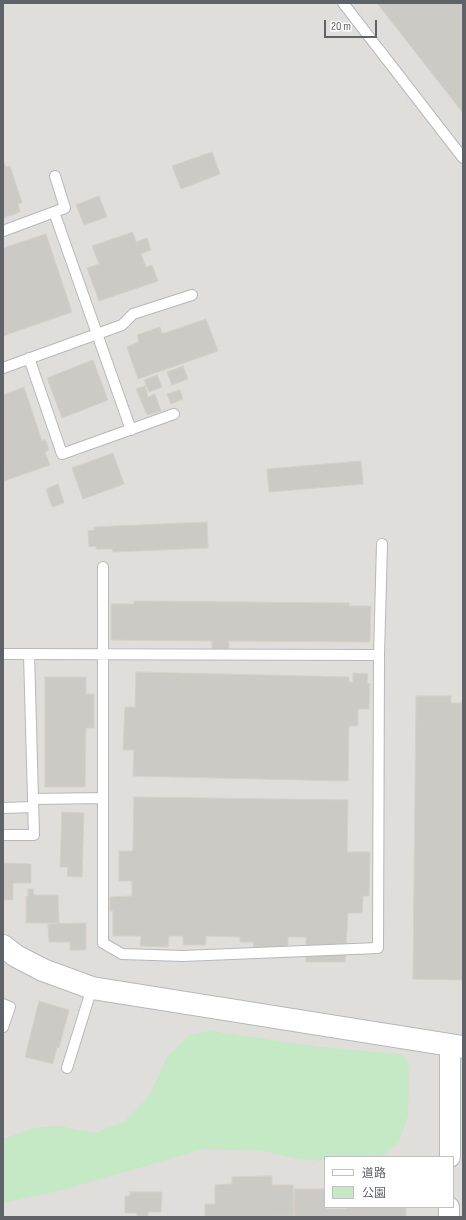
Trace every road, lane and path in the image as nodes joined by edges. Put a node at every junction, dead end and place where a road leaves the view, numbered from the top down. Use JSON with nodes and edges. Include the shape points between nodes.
{"nodes":[{"id":1,"x":343,"y":3,"type":"edge"},
{"id":2,"x":463,"y":158,"type":"edge"},
{"id":3,"x":55,"y":176,"type":"dead end"},
{"id":4,"x":54,"y":212,"type":"junction"},
{"id":5,"x":3,"y":231,"type":"edge"},
{"id":6,"x":192,"y":295,"type":"dead end"},
{"id":7,"x":98,"y":334,"type":"junction"},
{"id":8,"x":29,"y":358,"type":"junction"},
{"id":9,"x":3,"y":368,"type":"edge"},
{"id":10,"x":174,"y":414,"type":"dead end"},
{"id":11,"x":132,"y":430,"type":"junction"},
{"id":12,"x":382,"y":544,"type":"dead end"},
{"id":13,"x":103,"y":567,"type":"dead end"},
{"id":14,"x":3,"y":654,"type":"edge"},
{"id":15,"x":29,"y":654,"type":"junction"},
{"id":16,"x":103,"y":654,"type":"junction"},
{"id":17,"x":379,"y":655,"type":"junction"},
{"id":18,"x":103,"y":798,"type":"junction"},
{"id":19,"x":33,"y":803,"type":"junction"},
{"id":20,"x":3,"y":808,"type":"edge"},
{"id":21,"x":3,"y":835,"type":"edge"},
{"id":22,"x":3,"y":946,"type":"edge"},
{"id":23,"x":92,"y":988,"type":"junction"},
{"id":24,"x":3,"y":1004,"type":"edge"},
{"id":25,"x":3,"y":1027,"type":"edge"},
{"id":26,"x":456,"y":1046,"type":"edge"},
{"id":27,"x":67,"y":1068,"type":"dead end"},
{"id":28,"x":450,"y":1156,"type":"edge"}],
"edges":[{"from":1,"to":2,"type":"lane"},
{"from":3,"to":4,"type":"lane","via":[[65,208]]},
{"from":4,"to":5,"type":"lane"},
{"from":4,"to":7,"type":"lane"},
{"from":6,"to":7,"type":"lane","via":[[133,314],[122,325]]},
{"from":7,"to":8,"type":"lane"},
{"from":7,"to":11,"type":"lane"},
{"from":8,"to":9,"type":"lane"},
{"from":8,"to":11,"type":"lane","via":[[62,454]]},
{"from":10,"to":11,"type":"lane"},
{"from":12,"to":17,"type":"lane"},
{"from":13,"to":16,"type":"lane"},
{"from":14,"to":15,"type":"lane"},
{"from":15,"to":16,"type":"lane"},
{"from":15,"to":19,"type":"lane"},
{"from":16,"to":17,"type":"lane"},
{"from":16,"to":18,"type":"lane"},
{"from":17,"to":18,"type":"lane","via":[[378,948],[183,956],[122,954],[102,943]]},
{"from":18,"to":19,"type":"lane"},
{"from":19,"to":20,"type":"lane"},
{"from":19,"to":21,"type":"lane","via":[[34,835]]},
{"from":22,"to":23,"type":"street","via":[[43,970]]},
{"from":23,"to":26,"type":"street"},
{"from":23,"to":27,"type":"lane"},
{"from":24,"to":25,"type":"lane","via":[[10,1007]]},
{"from":26,"to":28,"type":"street"}]}
